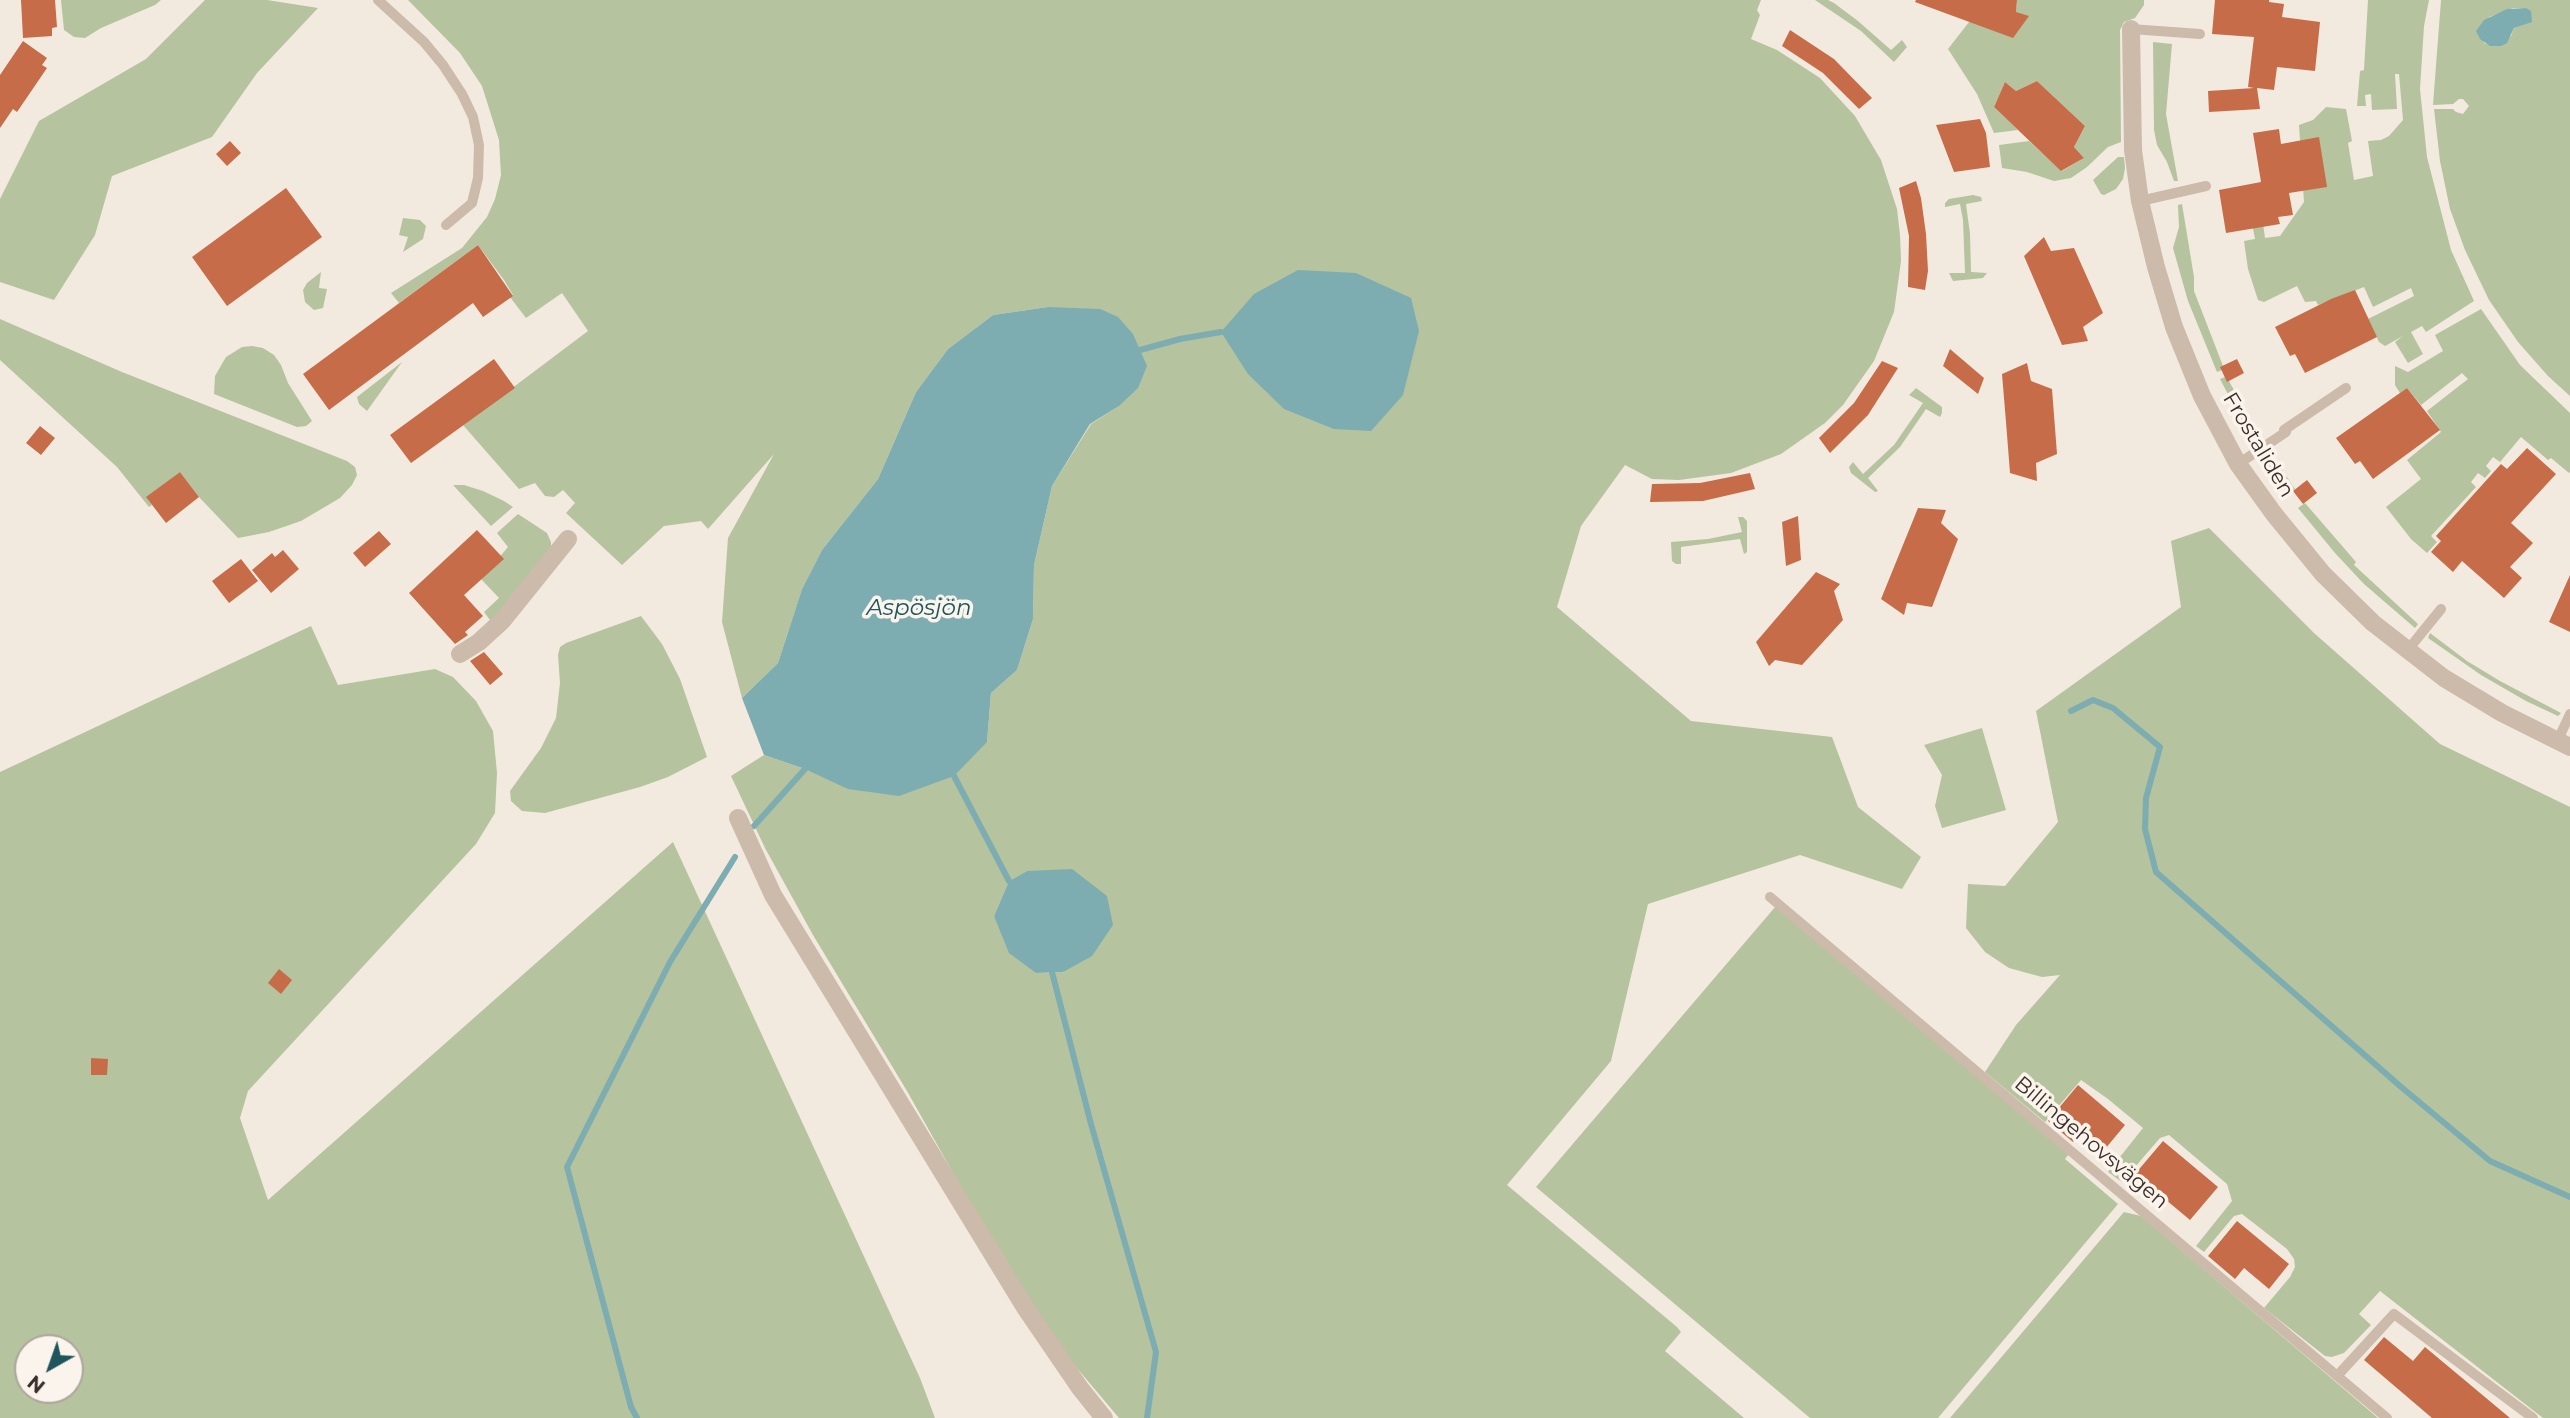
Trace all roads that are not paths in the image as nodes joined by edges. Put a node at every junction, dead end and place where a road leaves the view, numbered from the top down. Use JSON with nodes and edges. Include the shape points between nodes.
{"nodes":[{"id":1,"x":378,"y":0,"type":"edge"},
{"id":2,"x":2131,"y":29,"type":"joint"},
{"id":3,"x":2200,"y":34,"type":"dead end"},
{"id":4,"x":2206,"y":186,"type":"dead end"},
{"id":5,"x":2140,"y":201,"type":"junction"},
{"id":6,"x":446,"y":225,"type":"dead end"},
{"id":7,"x":2346,"y":388,"type":"dead end"},
{"id":8,"x":2238,"y":464,"type":"junction"},
{"id":9,"x":568,"y":539,"type":"dead end"},
{"id":10,"x":2441,"y":609,"type":"dead end"},
{"id":11,"x":2407,"y":651,"type":"junction"},
{"id":12,"x":460,"y":654,"type":"dead end"},
{"id":13,"x":2570,"y":714,"type":"edge"},
{"id":14,"x":2564,"y":744,"type":"edge"},
{"id":15,"x":738,"y":818,"type":"dead end"},
{"id":16,"x":1770,"y":897,"type":"dead end"},
{"id":17,"x":2337,"y":1376,"type":"junction"},
{"id":18,"x":1104,"y":1418,"type":"edge"},
{"id":19,"x":2387,"y":1418,"type":"edge"},
{"id":20,"x":2533,"y":1418,"type":"edge"}],
"edges":[{"from":1,"to":6,"type":"lane","via":[[437,57],[473,117],[480,145],[472,203]]},
{"from":2,"to":3,"type":"lane"},
{"from":2,"to":5,"type":"street","name":"Frostaliden","via":[[2133,150]]},
{"from":4,"to":5,"type":"lane"},
{"from":5,"to":8,"type":"street","name":"Frostaliden","via":[[2174,327],[2202,396]]},
{"from":7,"to":8,"type":"lane"},
{"from":8,"to":11,"type":"street","name":"Frostaliden","via":[[2323,574]]},
{"from":9,"to":12,"type":"street","via":[[502,621]]},
{"from":10,"to":11,"type":"lane"},
{"from":11,"to":14,"type":"street","name":"Frostaliden","via":[[2502,713]]},
{"from":13,"to":14,"type":"lane"},
{"from":15,"to":18,"type":"street","via":[[773,895],[1026,1309]]},
{"from":16,"to":17,"type":"lane","name":"Billingehovsvägen"},
{"from":17,"to":19,"type":"lane","name":"Billingehovsvägen"},
{"from":17,"to":20,"type":"lane","via":[[2394,1314]]}]}
